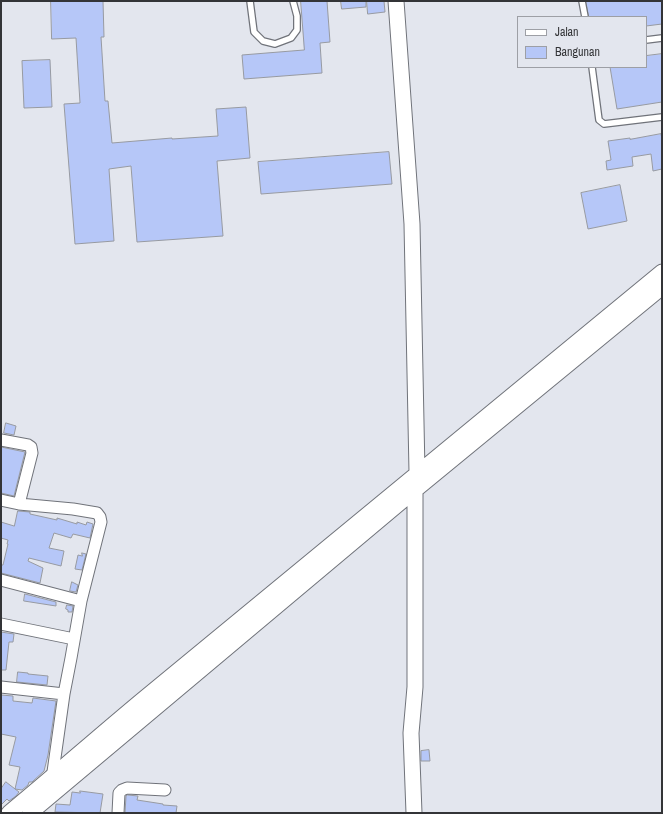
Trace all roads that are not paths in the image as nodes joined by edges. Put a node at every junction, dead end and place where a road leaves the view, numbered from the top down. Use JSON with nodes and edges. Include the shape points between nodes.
{"nodes":[{"id":1,"x":250,"y":1,"type":"edge"},
{"id":2,"x":293,"y":1,"type":"edge"},
{"id":3,"x":396,"y":1,"type":"edge"},
{"id":4,"x":582,"y":1,"type":"edge"},
{"id":5,"x":585,"y":16,"type":"edge"},
{"id":6,"x":662,"y":38,"type":"edge"},
{"id":7,"x":647,"y":40,"type":"edge"},
{"id":8,"x":592,"y":68,"type":"edge"},
{"id":9,"x":662,"y":117,"type":"edge"},
{"id":10,"x":662,"y":272,"type":"edge"},
{"id":11,"x":662,"y":287,"type":"edge"},
{"id":12,"x":1,"y":440,"type":"edge"},
{"id":13,"x":417,"y":472,"type":"junction"},
{"id":14,"x":415,"y":490,"type":"junction"},
{"id":15,"x":1,"y":500,"type":"edge"},
{"id":16,"x":19,"y":504,"type":"junction"},
{"id":17,"x":2,"y":583,"type":"edge"},
{"id":18,"x":81,"y":601,"type":"junction"},
{"id":19,"x":1,"y":624,"type":"edge"},
{"id":20,"x":74,"y":639,"type":"junction"},
{"id":21,"x":1,"y":687,"type":"edge"},
{"id":22,"x":64,"y":694,"type":"junction"},
{"id":23,"x":53,"y":777,"type":"junction"},
{"id":24,"x":165,"y":790,"type":"dead end"},
{"id":25,"x":50,"y":796,"type":"junction"},
{"id":26,"x":7,"y":811,"type":"edge"},
{"id":27,"x":30,"y":813,"type":"edge"},
{"id":28,"x":118,"y":813,"type":"edge"},
{"id":29,"x":414,"y":813,"type":"edge"}],
"edges":[{"from":1,"to":2,"type":"lane","via":[[254,32],[263,41],[275,44],[291,38],[297,30]]},
{"from":3,"to":13,"type":"street","via":[[412,224]]},
{"from":4,"to":5,"type":"lane"},
{"from":6,"to":7,"type":"lane"},
{"from":8,"to":9,"type":"lane","via":[[601,123]]},
{"from":10,"to":13,"type":"street"},
{"from":11,"to":14,"type":"street"},
{"from":12,"to":16,"type":"street","via":[[28,445],[32,450]]},
{"from":13,"to":14,"type":"street"},
{"from":13,"to":23,"type":"street"},
{"from":14,"to":25,"type":"street"},
{"from":14,"to":29,"type":"street","via":[[415,687],[411,733]]},
{"from":15,"to":16,"type":"street"},
{"from":16,"to":18,"type":"street","via":[[73,509],[97,513],[100,516]]},
{"from":17,"to":18,"type":"street"},
{"from":18,"to":20,"type":"street"},
{"from":19,"to":20,"type":"street"},
{"from":20,"to":22,"type":"street"},
{"from":21,"to":22,"type":"street"},
{"from":22,"to":23,"type":"street"},
{"from":23,"to":25,"type":"street"},
{"from":23,"to":26,"type":"street"},
{"from":24,"to":28,"type":"street","via":[[122,790],[119,793]]},
{"from":25,"to":27,"type":"street"}]}
